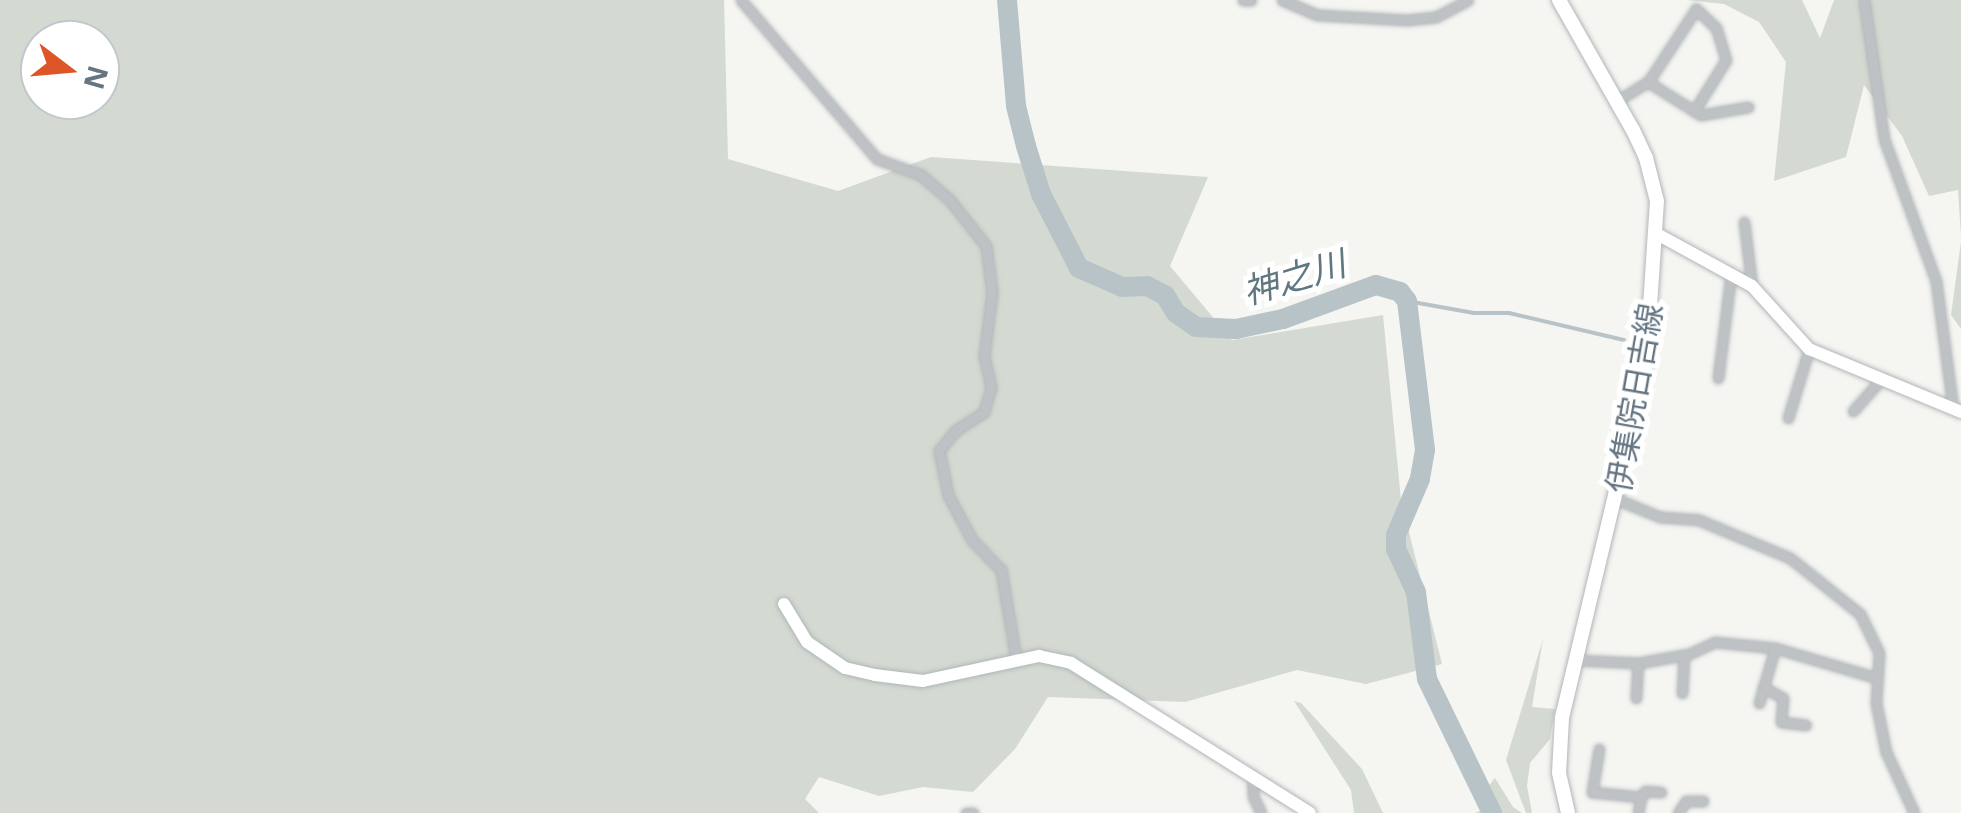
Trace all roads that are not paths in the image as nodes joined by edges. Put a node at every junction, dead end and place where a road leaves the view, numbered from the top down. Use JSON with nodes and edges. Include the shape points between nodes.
{"nodes":[{"id":1,"x":742,"y":0,"type":"edge"},
{"id":2,"x":1243,"y":0,"type":"edge"},
{"id":3,"x":1251,"y":0,"type":"edge"},
{"id":4,"x":1282,"y":0,"type":"edge"},
{"id":5,"x":1468,"y":0,"type":"edge"},
{"id":6,"x":1559,"y":0,"type":"edge"},
{"id":7,"x":1704,"y":0,"type":"edge"},
{"id":8,"x":1864,"y":0,"type":"edge"},
{"id":9,"x":1696,"y":9,"type":"junction"},
{"id":10,"x":1648,"y":82,"type":"junction"},
{"id":11,"x":1617,"y":102,"type":"junction"},
{"id":12,"x":1748,"y":106,"type":"dead end"},
{"id":13,"x":1694,"y":111,"type":"junction"},
{"id":14,"x":1744,"y":222,"type":"dead end"},
{"id":15,"x":1656,"y":234,"type":"junction"},
{"id":16,"x":1731,"y":273,"type":"junction"},
{"id":17,"x":1752,"y":286,"type":"junction"},
{"id":18,"x":1809,"y":348,"type":"junction"},
{"id":19,"x":1718,"y":378,"type":"dead end"},
{"id":20,"x":1882,"y":378,"type":"junction"},
{"id":21,"x":1853,"y":411,"type":"dead end"},
{"id":22,"x":1957,"y":411,"type":"edge"},
{"id":23,"x":1788,"y":418,"type":"dead end"},
{"id":24,"x":1616,"y":499,"type":"junction"},
{"id":25,"x":784,"y":604,"type":"dead end"},
{"id":26,"x":1774,"y":648,"type":"junction"},
{"id":27,"x":1684,"y":654,"type":"junction"},
{"id":28,"x":1016,"y":659,"type":"junction"},
{"id":29,"x":1575,"y":660,"type":"junction"},
{"id":30,"x":1638,"y":663,"type":"junction"},
{"id":31,"x":1877,"y":678,"type":"junction"},
{"id":32,"x":1763,"y":687,"type":"junction"},
{"id":33,"x":1682,"y":693,"type":"dead end"},
{"id":34,"x":1636,"y":698,"type":"dead end"},
{"id":35,"x":1759,"y":703,"type":"dead end"},
{"id":36,"x":1806,"y":725,"type":"dead end"},
{"id":37,"x":1599,"y":750,"type":"dead end"},
{"id":38,"x":1252,"y":774,"type":"junction"},
{"id":39,"x":1660,"y":792,"type":"dead end"},
{"id":40,"x":1641,"y":797,"type":"junction"},
{"id":41,"x":1703,"y":801,"type":"dead end"},
{"id":42,"x":1260,"y":813,"type":"edge"},
{"id":43,"x":1310,"y":813,"type":"edge"},
{"id":44,"x":1568,"y":813,"type":"edge"},
{"id":45,"x":1638,"y":813,"type":"edge"},
{"id":46,"x":1678,"y":813,"type":"edge"},
{"id":47,"x":1914,"y":813,"type":"edge"}],
"edges":[{"from":1,"to":28,"type":"street","via":[[877,159],[921,175],[986,246],[992,292],[984,356],[991,387],[984,412],[955,431],[940,451],[948,495],[972,540],[1002,570]]},
{"from":2,"to":3,"type":"street"},
{"from":4,"to":5,"type":"street","via":[[1318,15],[1407,20],[1436,17]]},
{"from":6,"to":11,"type":"main road","name":"伊集院日吉線"},
{"from":7,"to":9,"type":"street"},
{"from":8,"to":22,"type":"street","via":[[1884,139],[1936,281]]},
{"from":9,"to":10,"type":"street"},
{"from":9,"to":13,"type":"street","via":[[1716,28],[1726,60]]},
{"from":10,"to":11,"type":"street"},
{"from":10,"to":13,"type":"street"},
{"from":11,"to":15,"type":"main road","name":"伊集院日吉線","via":[[1654,183]]},
{"from":12,"to":13,"type":"street"},
{"from":14,"to":17,"type":"street"},
{"from":15,"to":16,"type":"street"},
{"from":15,"to":24,"type":"main road","name":"伊集院日吉線","via":[[1646,365]]},
{"from":16,"to":17,"type":"street"},
{"from":16,"to":19,"type":"street"},
{"from":17,"to":18,"type":"street"},
{"from":18,"to":20,"type":"street"},
{"from":18,"to":23,"type":"street"},
{"from":20,"to":21,"type":"street"},
{"from":20,"to":22,"type":"street"},
{"from":24,"to":29,"type":"main road","name":"伊集院日吉線"},
{"from":24,"to":31,"type":"street","via":[[1660,517],[1700,520],[1790,558],[1860,614],[1879,652]]},
{"from":25,"to":28,"type":"street","via":[[807,642],[845,668],[875,676],[922,681]]},
{"from":26,"to":27,"type":"street","via":[[1715,642]]},
{"from":26,"to":31,"type":"street"},
{"from":26,"to":32,"type":"street"},
{"from":27,"to":30,"type":"street"},
{"from":27,"to":33,"type":"street"},
{"from":28,"to":38,"type":"street","via":[[1071,662]]},
{"from":29,"to":30,"type":"street"},
{"from":29,"to":44,"type":"main road","name":"伊集院日吉線","via":[[1558,740]]},
{"from":30,"to":34,"type":"street"},
{"from":31,"to":47,"type":"street","via":[[1886,752]]},
{"from":32,"to":35,"type":"street"},
{"from":32,"to":36,"type":"street","via":[[1782,698],[1781,722]]},
{"from":37,"to":40,"type":"street","via":[[1592,792]]},
{"from":38,"to":42,"type":"street"},
{"from":38,"to":43,"type":"street"},
{"from":39,"to":40,"type":"street"},
{"from":40,"to":45,"type":"street"},
{"from":41,"to":46,"type":"street","via":[[1686,801]]}]}
